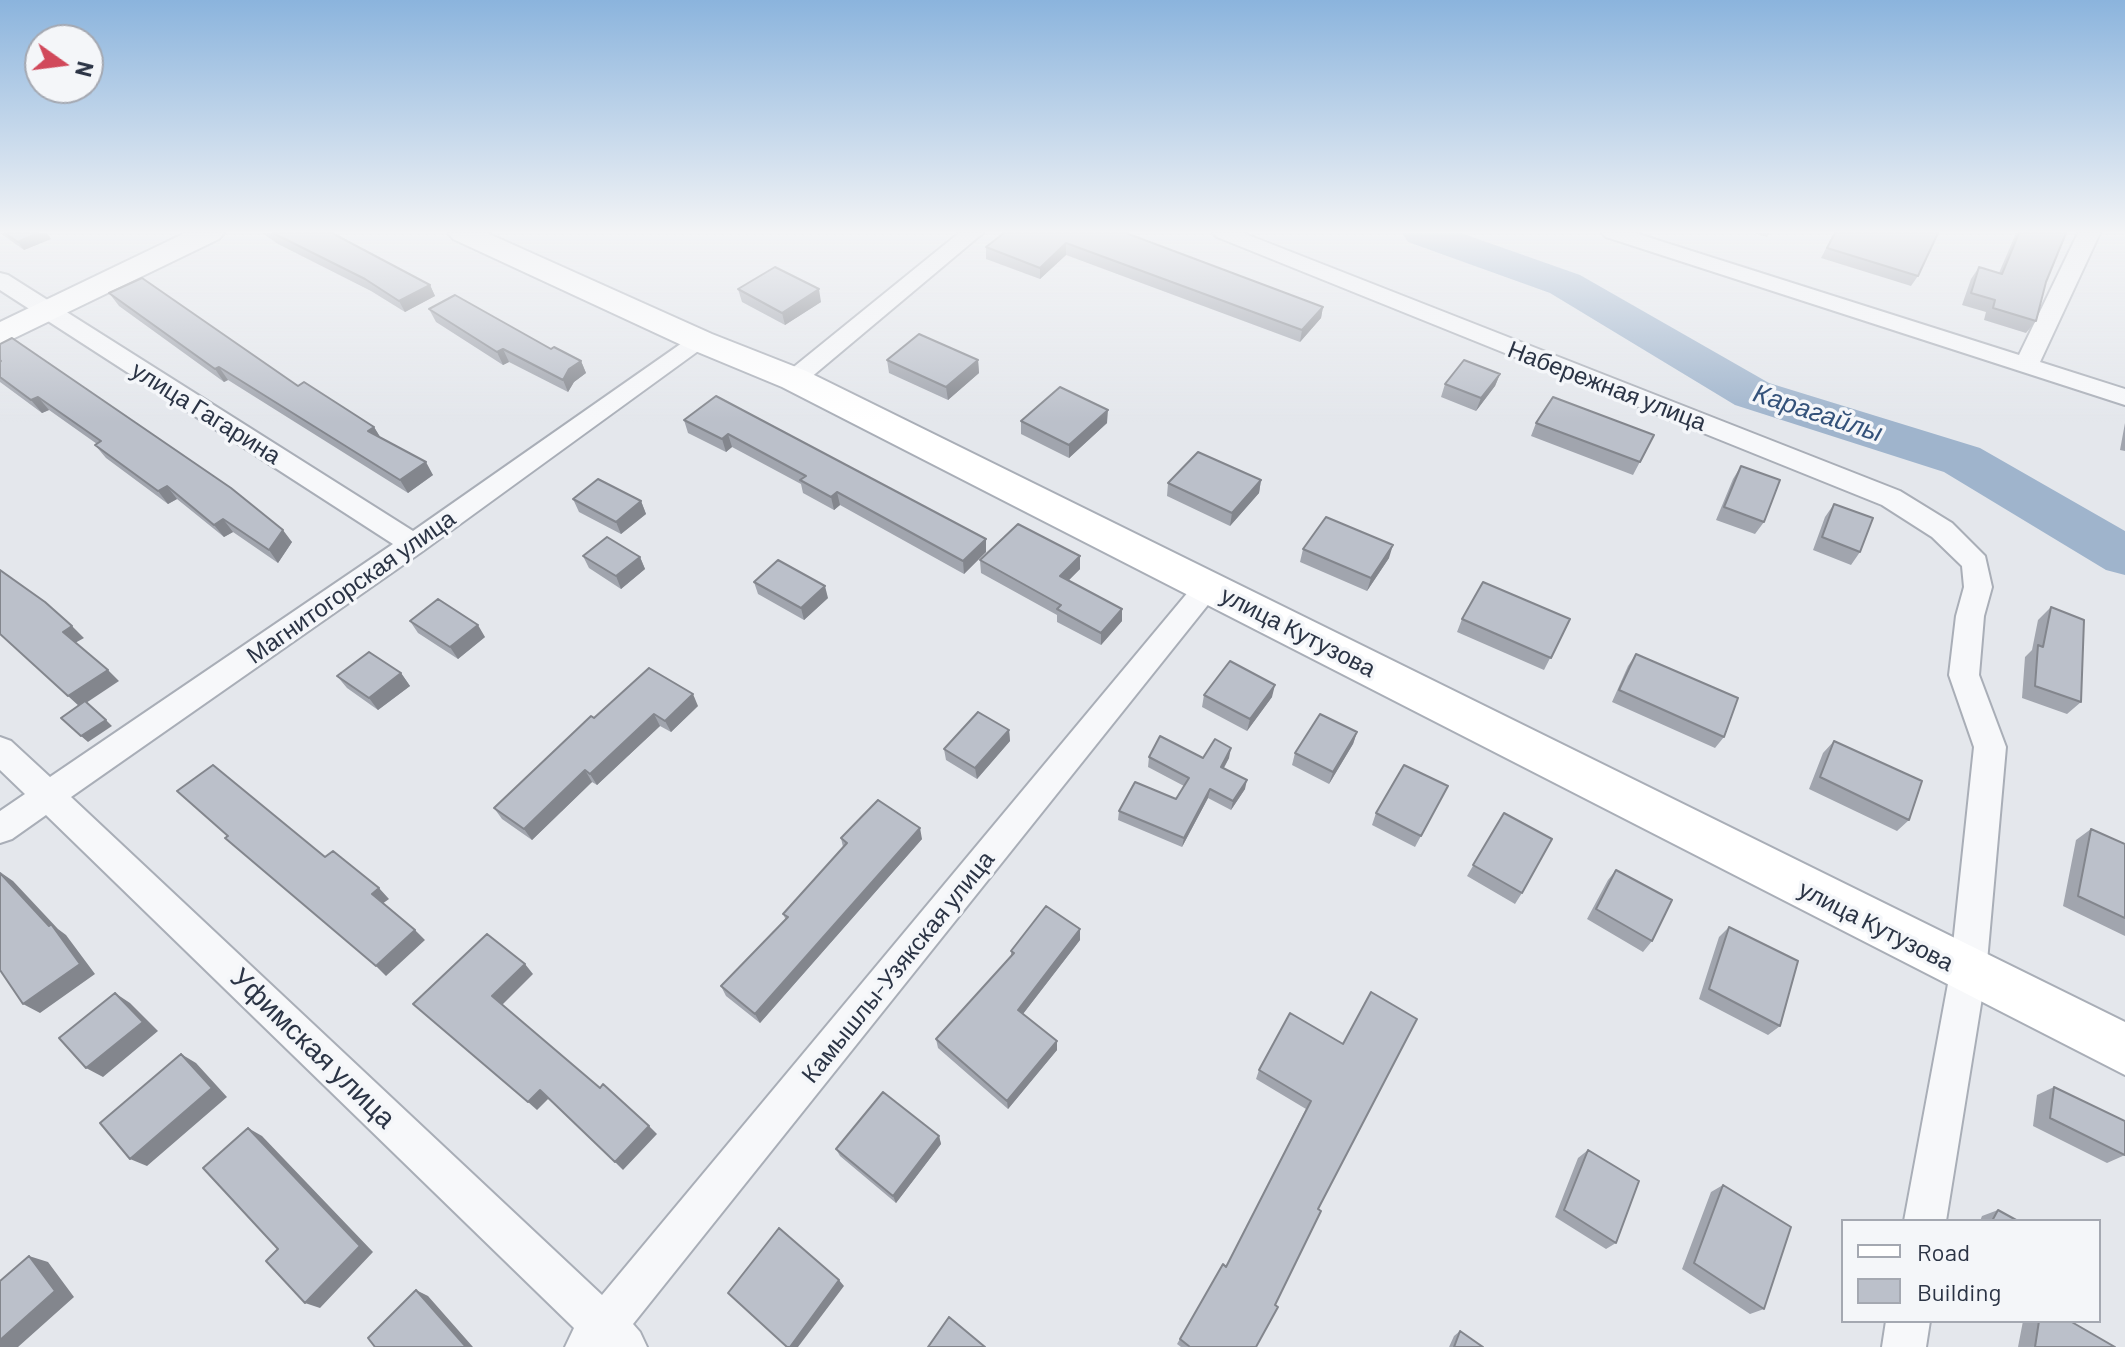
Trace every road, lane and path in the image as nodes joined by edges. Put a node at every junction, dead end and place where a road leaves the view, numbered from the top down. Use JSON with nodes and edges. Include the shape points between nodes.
{"nodes":[{"id":1,"x":23,"y":296,"type":"edge"},
{"id":2,"x":80,"y":296,"type":"edge"},
{"id":3,"x":601,"y":296,"type":"edge"},
{"id":4,"x":895,"y":296,"type":"edge"},
{"id":5,"x":1382,"y":296,"type":"edge"},
{"id":6,"x":1812,"y":296,"type":"edge"},
{"id":7,"x":2059,"y":296,"type":"edge"},
{"id":8,"x":47,"y":312,"type":"junction"},
{"id":9,"x":0,"y":335,"type":"edge"},
{"id":10,"x":700,"y":341,"type":"junction"},
{"id":11,"x":2027,"y":364,"type":"junction"},
{"id":12,"x":794,"y":379,"type":"junction"},
{"id":13,"x":2125,"y":397,"type":"edge"},
{"id":14,"x":413,"y":544,"type":"junction"},
{"id":15,"x":1209,"y":586,"type":"junction"},
{"id":16,"x":0,"y":750,"type":"edge"},
{"id":17,"x":48,"y":796,"type":"junction"},
{"id":18,"x":0,"y":829,"type":"edge"},
{"id":19,"x":1968,"y":973,"type":"junction"},
{"id":20,"x":2125,"y":1049,"type":"edge"},
{"id":21,"x":1925,"y":1219,"type":"edge"},
{"id":22,"x":1908,"y":1323,"type":"edge"},
{"id":23,"x":605,"y":1340,"type":"edge"},
{"id":24,"x":1904,"y":1347,"type":"edge"}],
"edges":[{"from":1,"to":8,"type":"street","name":"улица Гагарина"},
{"from":2,"to":8,"type":"main road"},
{"from":3,"to":10,"type":"main road","name":"улица Кутузова"},
{"from":4,"to":12,"type":"street"},
{"from":5,"to":19,"type":"street","name":"Набережная улица","via":[[1891,498],[1942,530],[1975,563],[1978,587],[1964,675],[1990,747]]},
{"from":6,"to":11,"type":"street"},
{"from":7,"to":11,"type":"street"},
{"from":8,"to":9,"type":"main road"},
{"from":8,"to":14,"type":"street","name":"улица Гагарина"},
{"from":10,"to":12,"type":"main road","name":"улица Кутузова"},
{"from":10,"to":14,"type":"street","name":"Магнитогорская улица"},
{"from":11,"to":13,"type":"street"},
{"from":12,"to":15,"type":"main road","name":"улица Кутузова"},
{"from":14,"to":17,"type":"street","name":"Магнитогорская улица"},
{"from":15,"to":19,"type":"main road","name":"улица Кутузова"},
{"from":15,"to":23,"type":"street","name":"Камышлы-Узякская улица"},
{"from":16,"to":17,"type":"street","name":"Уфимская улица"},
{"from":17,"to":18,"type":"street","name":"Магнитогорская улица"},
{"from":17,"to":23,"type":"street","name":"Уфимская улица"},
{"from":19,"to":20,"type":"main road","name":"улица Кутузова"},
{"from":19,"to":21,"type":"street"},
{"from":22,"to":24,"type":"street"}]}
